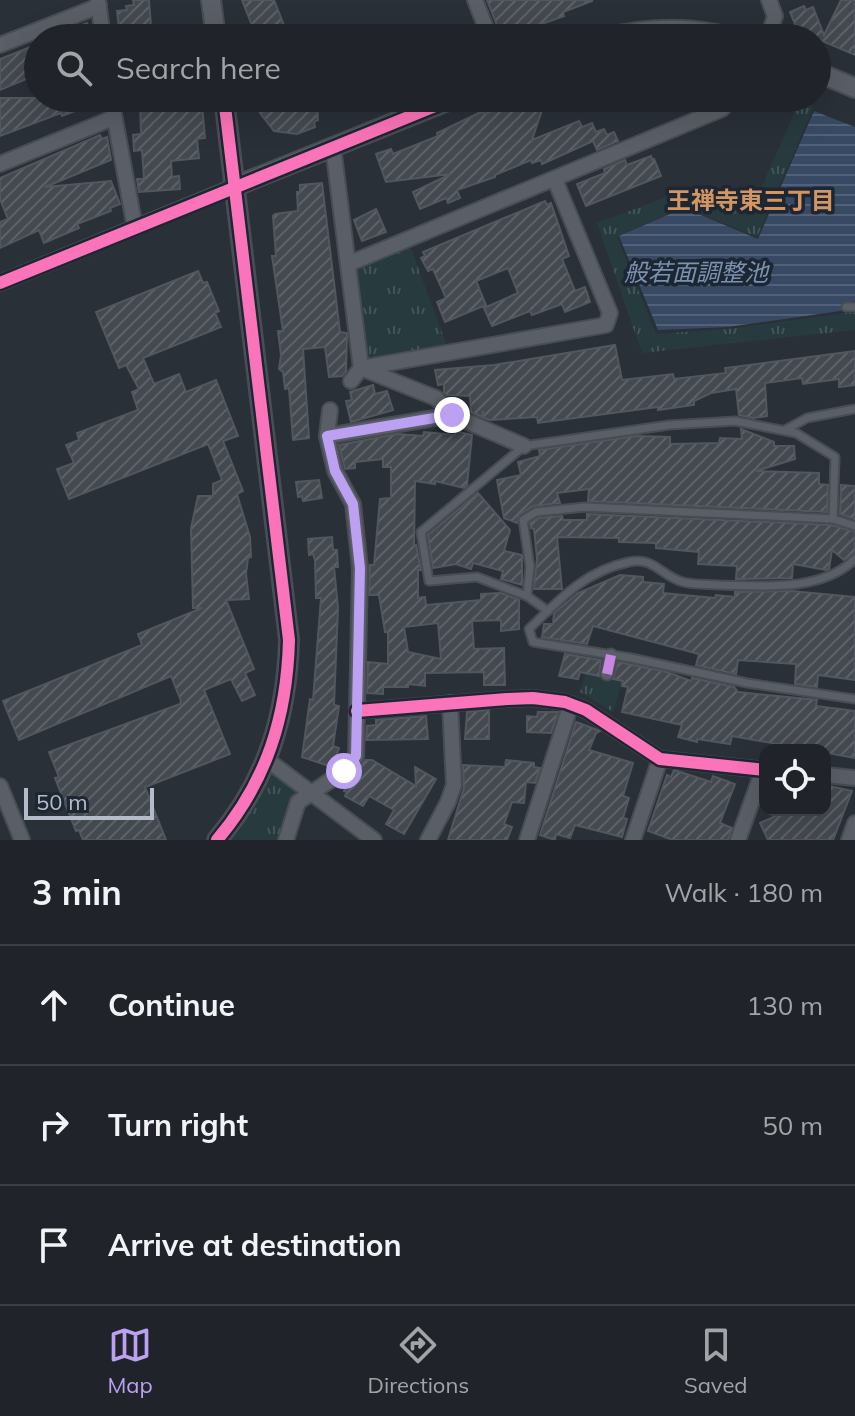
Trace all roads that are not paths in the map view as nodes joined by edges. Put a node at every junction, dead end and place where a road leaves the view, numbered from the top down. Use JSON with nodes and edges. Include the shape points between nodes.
{"nodes":[{"id":1,"x":211,"y":0,"type":"edge"},
{"id":2,"x":475,"y":0,"type":"edge"},
{"id":3,"x":769,"y":0,"type":"edge"},
{"id":4,"x":99,"y":3,"type":"edge"},
{"id":5,"x":50,"y":24,"type":"edge"},
{"id":6,"x":101,"y":24,"type":"edge"},
{"id":7,"x":214,"y":24,"type":"edge"},
{"id":8,"x":484,"y":24,"type":"edge"},
{"id":9,"x":772,"y":24,"type":"edge"},
{"id":10,"x":24,"y":35,"type":"edge"},
{"id":11,"x":0,"y":45,"type":"edge"},
{"id":12,"x":831,"y":78,"type":"edge"},
{"id":13,"x":855,"y":88,"type":"edge"},
{"id":14,"x":112,"y":112,"type":"edge"},
{"id":15,"x":226,"y":112,"type":"edge"},
{"id":16,"x":420,"y":112,"type":"edge"},
{"id":17,"x":715,"y":112,"type":"edge"},
{"id":18,"x":113,"y":118,"type":"junction"},
{"id":19,"x":333,"y":147,"type":"junction"},
{"id":20,"x":0,"y":164,"type":"edge"},
{"id":21,"x":555,"y":180,"type":"junction"},
{"id":22,"x":236,"y":186,"type":"junction"},
{"id":23,"x":135,"y":228,"type":"junction"},
{"id":24,"x":348,"y":264,"type":"junction"},
{"id":25,"x":0,"y":283,"type":"edge"},
{"id":26,"x":361,"y":368,"type":"junction"},
{"id":27,"x":351,"y":381,"type":"dead end"},
{"id":28,"x":855,"y":409,"type":"edge"},
{"id":29,"x":330,"y":410,"type":"dead end"},
{"id":30,"x":452,"y":415,"type":"junction"},
{"id":31,"x":783,"y":432,"type":"junction"},
{"id":32,"x":327,"y":436,"type":"junction"},
{"id":33,"x":524,"y":446,"type":"junction"},
{"id":34,"x":833,"y":519,"type":"junction"},
{"id":35,"x":855,"y":526,"type":"edge"},
{"id":36,"x":855,"y":559,"type":"edge"},
{"id":37,"x":527,"y":596,"type":"junction"},
{"id":38,"x":548,"y":611,"type":"junction"},
{"id":39,"x":611,"y":655,"type":"junction"},
{"id":40,"x":607,"y":674,"type":"dead end"},
{"id":41,"x":855,"y":699,"type":"edge"},
{"id":42,"x":450,"y":703,"type":"junction"},
{"id":43,"x":571,"y":704,"type":"junction"},
{"id":44,"x":357,"y":711,"type":"junction"},
{"id":45,"x":266,"y":759,"type":"junction"},
{"id":46,"x":660,"y":759,"type":"junction"},
{"id":47,"x":759,"y":769,"type":"edge"},
{"id":48,"x":831,"y":776,"type":"edge"},
{"id":49,"x":855,"y":778,"type":"edge"},
{"id":50,"x":759,"y":783,"type":"edge"},
{"id":51,"x":0,"y":786,"type":"edge"},
{"id":52,"x":310,"y":792,"type":"junction"},
{"id":53,"x":855,"y":823,"type":"edge"},
{"id":54,"x":22,"y":840,"type":"edge"},
{"id":55,"x":217,"y":840,"type":"edge"},
{"id":56,"x":286,"y":840,"type":"edge"},
{"id":57,"x":374,"y":840,"type":"edge"},
{"id":58,"x":428,"y":840,"type":"edge"},
{"id":59,"x":527,"y":840,"type":"edge"},
{"id":60,"x":633,"y":840,"type":"edge"},
{"id":61,"x":738,"y":840,"type":"edge"},
{"id":62,"x":849,"y":840,"type":"edge"}],
"edges":[{"from":1,"to":7,"type":"street"},
{"from":2,"to":8,"type":"street"},
{"from":3,"to":9,"type":"street"},
{"from":4,"to":5,"type":"street"},
{"from":4,"to":6,"type":"street"},
{"from":10,"to":11,"type":"street"},
{"from":12,"to":13,"type":"street"},
{"from":14,"to":18,"type":"street"},
{"from":15,"to":22,"type":"street"},
{"from":16,"to":19,"type":"street"},
{"from":17,"to":21,"type":"street"},
{"from":18,"to":20,"type":"street"},
{"from":18,"to":23,"type":"street"},
{"from":19,"to":22,"type":"street"},
{"from":19,"to":24,"type":"street"},
{"from":21,"to":24,"type":"street"},
{"from":21,"to":26,"type":"street","via":[[610,313],[606,325]]},
{"from":22,"to":23,"type":"street"},
{"from":22,"to":45,"type":"street","via":[[289,640],[283,707]]},
{"from":23,"to":25,"type":"street"},
{"from":24,"to":26,"type":"street"},
{"from":26,"to":27,"type":"street"},
{"from":26,"to":30,"type":"street","via":[[436,398]]},
{"from":28,"to":31,"type":"lane","via":[[807,418]]},
{"from":29,"to":32,"type":"street"},
{"from":30,"to":32,"type":"street"},
{"from":30,"to":33,"type":"street"},
{"from":31,"to":33,"type":"lane","via":[[735,421]]},
{"from":31,"to":34,"type":"lane","via":[[796,433],[835,457]]},
{"from":32,"to":44,"type":"street","via":[[335,471],[353,504],[360,568]]},
{"from":33,"to":37,"type":"lane","via":[[421,532],[429,581],[477,577]]},
{"from":34,"to":35,"type":"lane"},
{"from":34,"to":37,"type":"lane","via":[[585,507],[536,512],[523,520],[530,567]]},
{"from":36,"to":38,"type":"lane","via":[[814,581],[753,586],[687,583],[670,578],[657,565],[630,561],[576,583]]},
{"from":37,"to":38,"type":"lane"},
{"from":38,"to":39,"type":"lane","via":[[529,629],[533,642]]},
{"from":39,"to":40,"type":"street"},
{"from":39,"to":41,"type":"lane"},
{"from":42,"to":43,"type":"street","via":[[533,698]]},
{"from":42,"to":44,"type":"street"},
{"from":42,"to":58,"type":"street","via":[[454,785]]},
{"from":43,"to":46,"type":"street"},
{"from":43,"to":59,"type":"street"},
{"from":44,"to":52,"type":"street","via":[[356,756],[344,771]]},
{"from":45,"to":52,"type":"street"},
{"from":45,"to":55,"type":"street","via":[[237,816]]},
{"from":46,"to":47,"type":"street"},
{"from":46,"to":60,"type":"street"},
{"from":48,"to":49,"type":"street"},
{"from":50,"to":61,"type":"street"},
{"from":51,"to":54,"type":"street"},
{"from":52,"to":56,"type":"street","via":[[298,802]]},
{"from":52,"to":57,"type":"street"},
{"from":53,"to":62,"type":"street"}]}
